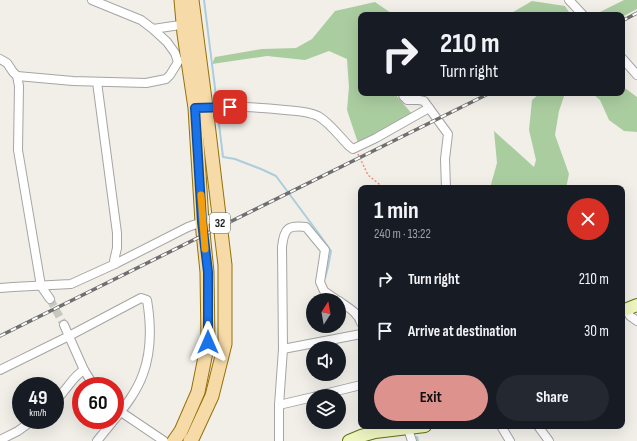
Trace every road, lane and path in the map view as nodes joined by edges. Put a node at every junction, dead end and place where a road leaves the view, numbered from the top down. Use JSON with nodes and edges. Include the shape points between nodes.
{"nodes":[{"id":1,"x":92,"y":0,"type":"edge"},
{"id":2,"x":181,"y":0,"type":"edge"},
{"id":3,"x":192,"y":0,"type":"edge"},
{"id":4,"x":569,"y":0,"type":"edge"},
{"id":5,"x":581,"y":12,"type":"edge"},
{"id":6,"x":189,"y":23,"type":"junction"},
{"id":7,"x":153,"y":29,"type":"junction"},
{"id":8,"x":0,"y":59,"type":"edge"},
{"id":9,"x":625,"y":61,"type":"edge"},
{"id":10,"x":637,"y":75,"type":"edge"},
{"id":11,"x":17,"y":76,"type":"junction"},
{"id":12,"x":98,"y":82,"type":"junction"},
{"id":13,"x":404,"y":96,"type":"edge"},
{"id":14,"x":209,"y":107,"type":"junction"},
{"id":15,"x":429,"y":108,"type":"junction"},
{"id":16,"x":353,"y":148,"type":"junction"},
{"id":17,"x":380,"y":185,"type":"edge"},
{"id":18,"x":446,"y":185,"type":"edge"},
{"id":19,"x":219,"y":216,"type":"junction"},
{"id":20,"x":202,"y":222,"type":"junction"},
{"id":21,"x":115,"y":264,"type":"junction"},
{"id":22,"x":41,"y":286,"type":"junction"},
{"id":23,"x":0,"y":288,"type":"edge"},
{"id":24,"x":327,"y":293,"type":"edge"},
{"id":25,"x":50,"y":299,"type":"tunnel mouth"},
{"id":26,"x":637,"y":305,"type":"edge"},
{"id":27,"x":346,"y":306,"type":"edge"},
{"id":28,"x":625,"y":310,"type":"edge"},
{"id":29,"x":625,"y":311,"type":"edge"},
{"id":30,"x":358,"y":316,"type":"edge"},
{"id":31,"x":637,"y":321,"type":"edge"},
{"id":32,"x":64,"y":325,"type":"tunnel mouth"},
{"id":33,"x":358,"y":335,"type":"edge"},
{"id":34,"x":69,"y":336,"type":"junction"},
{"id":35,"x":283,"y":349,"type":"junction"},
{"id":36,"x":0,"y":370,"type":"edge"},
{"id":37,"x":84,"y":370,"type":"junction"},
{"id":38,"x":88,"y":377,"type":"edge"},
{"id":39,"x":358,"y":386,"type":"edge"},
{"id":40,"x":345,"y":389,"type":"edge"},
{"id":41,"x":64,"y":391,"type":"edge"},
{"id":42,"x":306,"y":399,"type":"edge"},
{"id":43,"x":124,"y":404,"type":"edge"},
{"id":44,"x":279,"y":405,"type":"junction"},
{"id":45,"x":124,"y":414,"type":"edge"},
{"id":46,"x":21,"y":429,"type":"edge"},
{"id":47,"x":107,"y":429,"type":"edge"},
{"id":48,"x":394,"y":429,"type":"edge"},
{"id":49,"x":408,"y":429,"type":"edge"},
{"id":50,"x":503,"y":429,"type":"edge"},
{"id":51,"x":540,"y":429,"type":"edge"},
{"id":52,"x":0,"y":440,"type":"edge"},
{"id":53,"x":97,"y":441,"type":"edge"},
{"id":54,"x":164,"y":441,"type":"edge"},
{"id":55,"x":174,"y":441,"type":"edge"},
{"id":56,"x":190,"y":441,"type":"edge"},
{"id":57,"x":279,"y":441,"type":"edge"},
{"id":58,"x":349,"y":441,"type":"edge"},
{"id":59,"x":412,"y":441,"type":"edge"},
{"id":60,"x":510,"y":441,"type":"edge"},
{"id":61,"x":549,"y":441,"type":"edge"}],
"edges":[{"from":1,"to":7,"type":"street","via":[[141,20]]},
{"from":2,"to":6,"type":"main road","number":"32"},
{"from":3,"to":6,"type":"main road","number":"32"},
{"from":4,"to":5,"type":"street"},
{"from":6,"to":7,"type":"street"},
{"from":6,"to":14,"type":"main road","number":"32"},
{"from":7,"to":12,"type":"street","via":[[167,42],[178,62],[166,79],[146,83]]},
{"from":8,"to":11,"type":"street","via":[[7,63]]},
{"from":9,"to":10,"type":"street"},
{"from":11,"to":12,"type":"street"},
{"from":11,"to":22,"type":"street","via":[[18,150]]},
{"from":12,"to":21,"type":"street","via":[[117,233]]},
{"from":13,"to":15,"type":"street","via":[[407,100],[424,101]]},
{"from":14,"to":16,"type":"street","via":[[272,109],[312,114],[324,120]]},
{"from":14,"to":19,"type":"main road","number":"32"},
{"from":14,"to":20,"type":"main road","number":"32"},
{"from":15,"to":16,"type":"street"},
{"from":15,"to":18,"type":"street","via":[[448,134]]},
{"from":16,"to":17,"type":"path","via":[[368,175]]},
{"from":19,"to":20,"type":"street"},
{"from":19,"to":56,"type":"main road","number":"32","via":[[225,265],[225,344],[212,396]]},
{"from":20,"to":21,"type":"street"},
{"from":20,"to":55,"type":"main road","number":"32","via":[[208,272],[208,342],[198,392]]},
{"from":21,"to":22,"type":"street","via":[[71,284]]},
{"from":22,"to":23,"type":"street"},
{"from":22,"to":25,"type":"street"},
{"from":24,"to":35,"type":"street","via":[[320,282],[325,250],[306,227],[295,226],[287,229],[282,247]]},
{"from":26,"to":28,"type":"street"},
{"from":27,"to":30,"type":"street"},
{"from":29,"to":31,"type":"street"},
{"from":32,"to":34,"type":"street"},
{"from":33,"to":35,"type":"street"},
{"from":34,"to":36,"type":"street"},
{"from":34,"to":37,"type":"street"},
{"from":34,"to":43,"type":"street","via":[[141,298],[147,300],[150,332],[145,367],[134,393]]},
{"from":35,"to":44,"type":"street"},
{"from":37,"to":38,"type":"street"},
{"from":37,"to":41,"type":"street"},
{"from":39,"to":40,"type":"street"},
{"from":42,"to":44,"type":"street"},
{"from":44,"to":57,"type":"street"},
{"from":45,"to":54,"type":"street"},
{"from":46,"to":52,"type":"street"},
{"from":47,"to":53,"type":"street"},
{"from":48,"to":58,"type":"street","via":[[375,432]]},
{"from":49,"to":59,"type":"street"},
{"from":50,"to":60,"type":"street"},
{"from":51,"to":61,"type":"street"}]}
